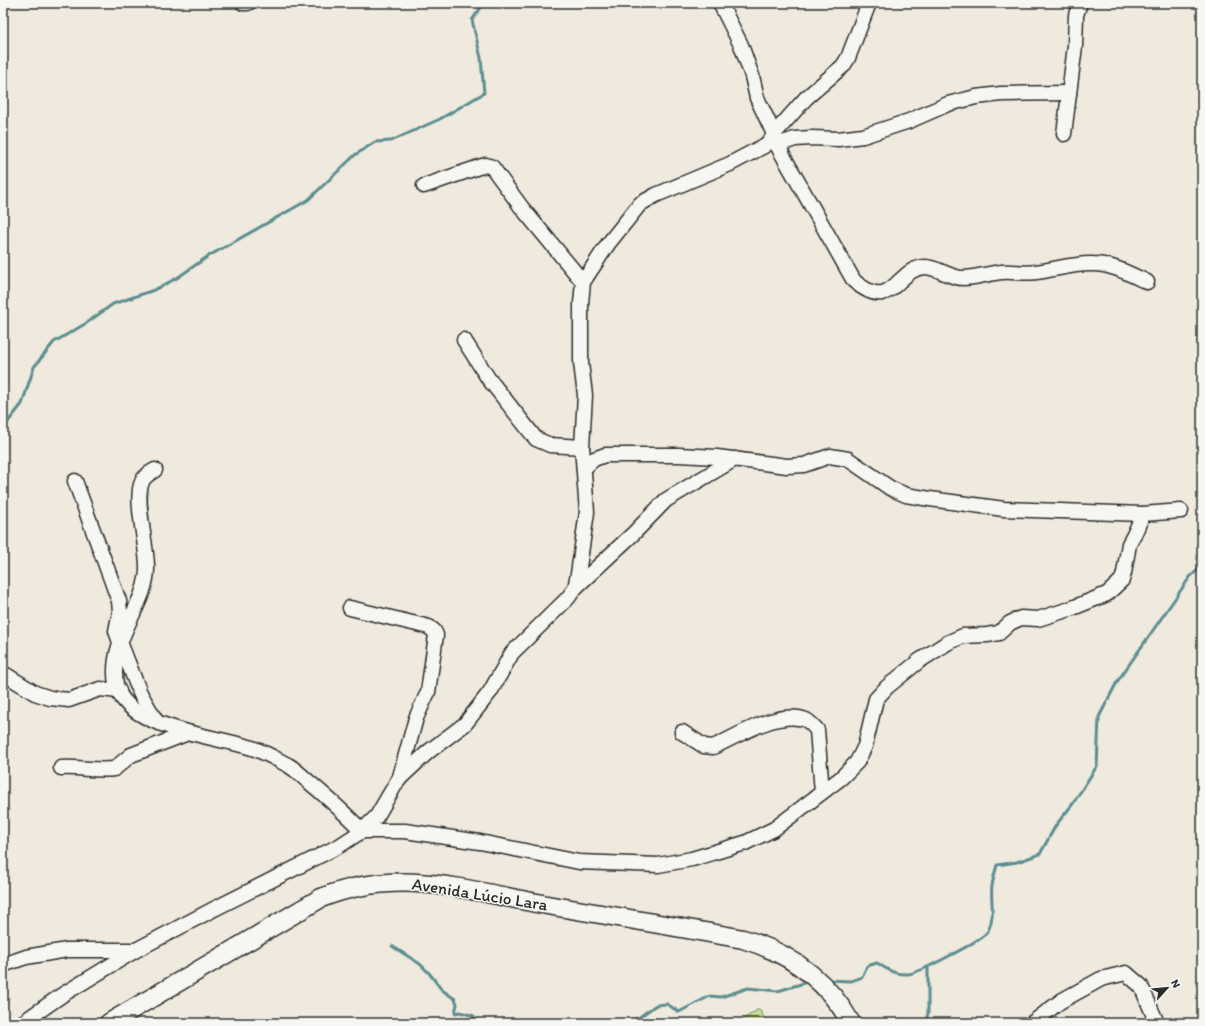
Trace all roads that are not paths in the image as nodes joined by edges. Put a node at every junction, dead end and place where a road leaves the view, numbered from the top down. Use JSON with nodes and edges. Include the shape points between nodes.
{"nodes":[{"id":1,"x":243,"y":3,"type":"edge"},
{"id":2,"x":248,"y":3,"type":"edge"},
{"id":3,"x":720,"y":3,"type":"edge"},
{"id":4,"x":869,"y":3,"type":"edge"},
{"id":5,"x":1076,"y":5,"type":"edge"},
{"id":6,"x":1069,"y":93,"type":"junction"},
{"id":7,"x":1064,"y":134,"type":"dead end"},
{"id":8,"x":774,"y":139,"type":"junction"},
{"id":9,"x":424,"y":186,"type":"dead end"},
{"id":10,"x":583,"y":282,"type":"junction"},
{"id":11,"x":1147,"y":282,"type":"dead end"},
{"id":12,"x":464,"y":340,"type":"dead end"},
{"id":13,"x":582,"y":447,"type":"junction"},
{"id":14,"x":735,"y":459,"type":"junction"},
{"id":15,"x":584,"y":468,"type":"junction"},
{"id":16,"x":155,"y":470,"type":"dead end"},
{"id":17,"x":74,"y":481,"type":"dead end"},
{"id":18,"x":1181,"y":511,"type":"dead end"},
{"id":19,"x":1143,"y":514,"type":"junction"},
{"id":20,"x":575,"y":588,"type":"junction"},
{"id":21,"x":350,"y":608,"type":"dead end"},
{"id":22,"x":120,"y":642,"type":"junction"},
{"id":23,"x":3,"y":673,"type":"edge"},
{"id":24,"x":119,"y":691,"type":"junction"},
{"id":25,"x":156,"y":722,"type":"junction"},
{"id":26,"x":682,"y":732,"type":"dead end"},
{"id":27,"x":188,"y":733,"type":"junction"},
{"id":28,"x":61,"y":768,"type":"dead end"},
{"id":29,"x":398,"y":780,"type":"junction"},
{"id":30,"x":822,"y":792,"type":"junction"},
{"id":31,"x":362,"y":831,"type":"junction"},
{"id":32,"x":136,"y":950,"type":"junction"},
{"id":33,"x":3,"y":965,"type":"edge"},
{"id":34,"x":22,"y":1023,"type":"edge"},
{"id":35,"x":109,"y":1023,"type":"edge"},
{"id":36,"x":851,"y":1023,"type":"edge"},
{"id":37,"x":1032,"y":1023,"type":"edge"},
{"id":38,"x":1157,"y":1023,"type":"edge"}],
"edges":[{"from":1,"to":2,"type":"street"},
{"from":3,"to":8,"type":"street","via":[[741,45],[757,98]]},
{"from":4,"to":8,"type":"street","via":[[843,66],[806,98]]},
{"from":5,"to":6,"type":"street","via":[[1075,46]]},
{"from":6,"to":7,"type":"street"},
{"from":6,"to":8,"type":"street","via":[[976,97],[948,104],[909,121],[863,136],[838,139]]},
{"from":8,"to":10,"type":"street","via":[[730,164],[640,204],[608,244]]},
{"from":8,"to":11,"type":"street","via":[[854,281],[871,292],[889,291],[916,269],[925,267],[961,278],[1002,272],[1034,273],[1094,264],[1122,270]]},
{"from":9,"to":10,"type":"street","via":[[479,167],[492,166],[522,208]]},
{"from":10,"to":13,"type":"street","via":[[580,363],[585,394]]},
{"from":12,"to":13,"type":"street","via":[[488,378],[536,439],[550,445]]},
{"from":13,"to":15,"type":"street"},
{"from":14,"to":15,"type":"street","via":[[679,455],[605,455],[594,459]]},
{"from":14,"to":19,"type":"street","via":[[787,466],[804,465],[830,456],[848,459],[890,488],[906,495],[1004,509]]},
{"from":14,"to":20,"type":"street","via":[[673,495]]},
{"from":15,"to":20,"type":"street","via":[[586,512]]},
{"from":16,"to":22,"type":"street","via":[[144,477],[141,484],[140,498],[148,566],[146,578]]},
{"from":17,"to":22,"type":"street","via":[[119,601],[116,631]]},
{"from":18,"to":19,"type":"street"},
{"from":19,"to":30,"type":"street","via":[[1129,544],[1122,580],[1107,594],[1038,619],[1021,618],[998,633],[987,636],[963,636],[947,642],[919,661],[876,699],[865,746],[857,762],[842,778]]},
{"from":20,"to":29,"type":"street","via":[[558,609],[512,653],[490,692],[465,724],[428,752]]},
{"from":21,"to":29,"type":"street","via":[[429,627],[436,635],[428,692],[416,718]]},
{"from":22,"to":24,"type":"street","via":[[116,661],[116,683]]},
{"from":22,"to":25,"type":"street","via":[[140,693]]},
{"from":23,"to":24,"type":"street","via":[[35,693],[50,698],[69,700],[100,689]]},
{"from":24,"to":25,"type":"street","via":[[123,699],[136,711]]},
{"from":25,"to":27,"type":"street"},
{"from":26,"to":30,"type":"street","via":[[704,746],[714,747],[766,722],[792,717],[807,720],[817,730]]},
{"from":27,"to":28,"type":"street","via":[[131,755],[114,769]]},
{"from":27,"to":31,"type":"street","via":[[255,749],[289,766],[339,806]]},
{"from":29,"to":31,"type":"street","via":[[377,816]]},
{"from":30,"to":31,"type":"street","via":[[774,829],[745,843],[692,859],[658,865],[579,862],[480,842],[405,831]]},
{"from":31,"to":32,"type":"street","via":[[339,846]]},
{"from":32,"to":33,"type":"street","via":[[67,950],[26,957]]},
{"from":32,"to":34,"type":"street","via":[[62,995]]},
{"from":35,"to":36,"type":"main road","name":"Avenida Lúcio Lara","via":[[321,898],[356,886],[412,881],[760,944],[778,951],[809,972],[837,1001]]},
{"from":37,"to":38,"type":"street","via":[[1061,1001],[1101,979],[1126,973],[1141,986]]}]}
